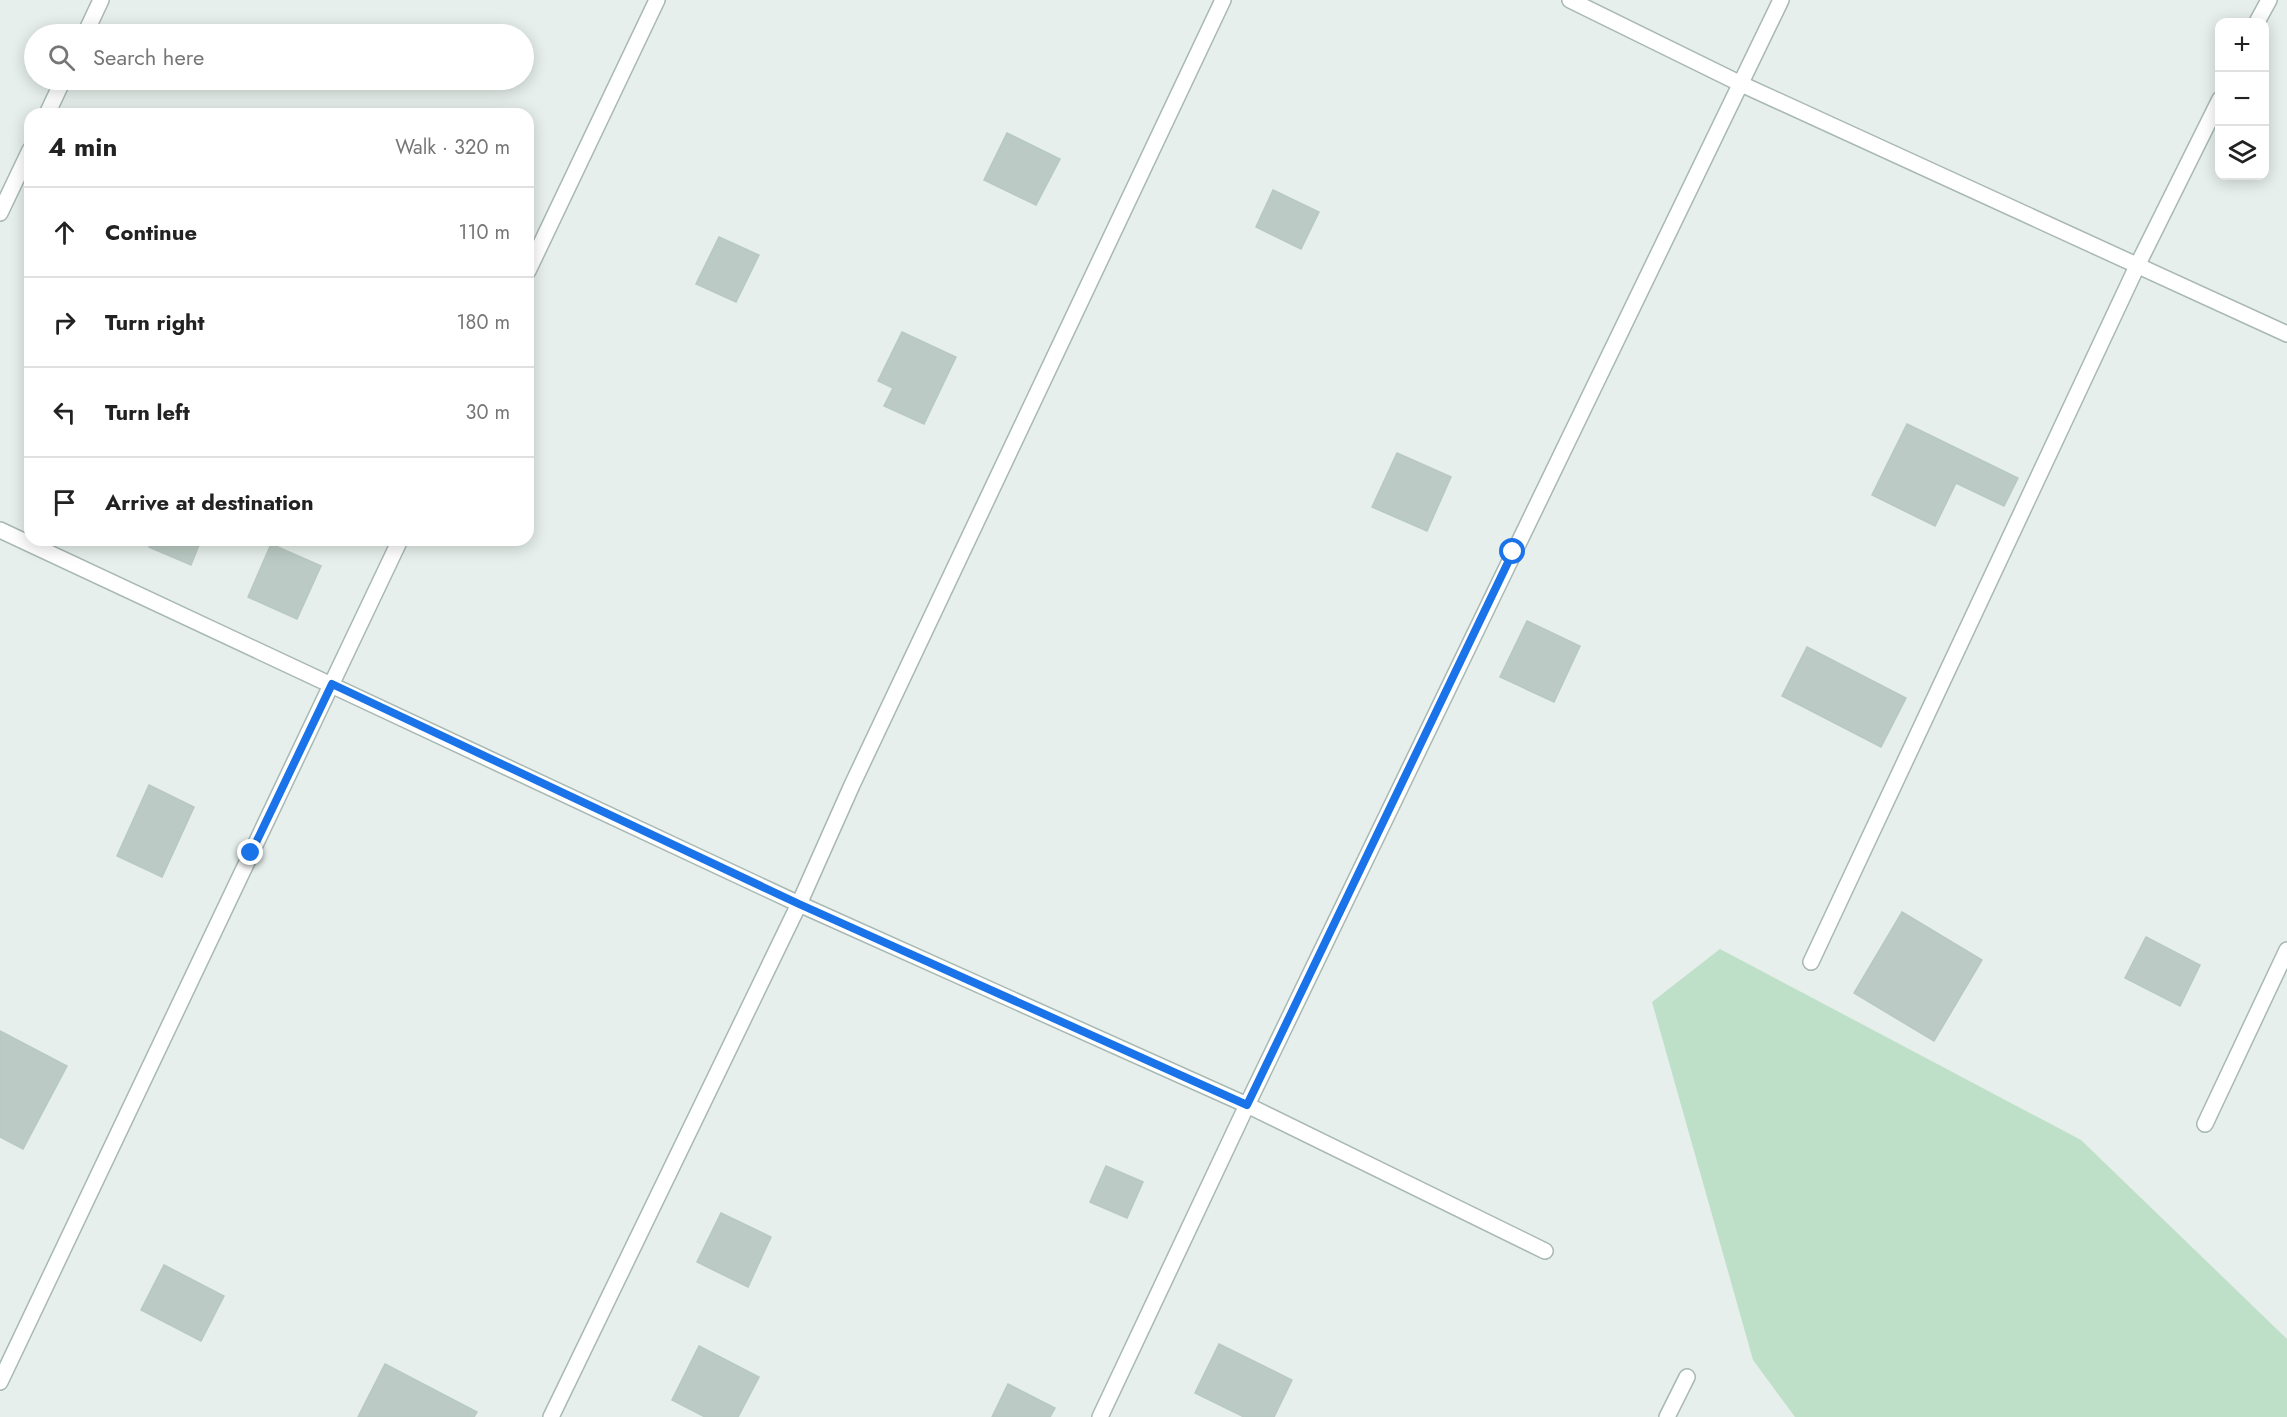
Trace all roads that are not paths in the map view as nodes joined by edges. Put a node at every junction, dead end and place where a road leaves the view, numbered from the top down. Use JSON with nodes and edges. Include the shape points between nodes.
{"nodes":[{"id":1,"x":101,"y":0,"type":"edge"},
{"id":2,"x":657,"y":0,"type":"edge"},
{"id":3,"x":1223,"y":0,"type":"edge"},
{"id":4,"x":1570,"y":0,"type":"edge"},
{"id":5,"x":1781,"y":0,"type":"edge"},
{"id":6,"x":2268,"y":0,"type":"edge"},
{"id":7,"x":2259,"y":18,"type":"edge"},
{"id":8,"x":90,"y":24,"type":"edge"},
{"id":9,"x":1738,"y":83,"type":"junction"},
{"id":10,"x":58,"y":90,"type":"edge"},
{"id":11,"x":50,"y":108,"type":"edge"},
{"id":12,"x":2215,"y":109,"type":"edge"},
{"id":13,"x":24,"y":163,"type":"edge"},
{"id":14,"x":0,"y":213,"type":"edge"},
{"id":15,"x":534,"y":258,"type":"edge"},
{"id":16,"x":2138,"y":264,"type":"junction"},
{"id":17,"x":2287,"y":334,"type":"edge"},
{"id":18,"x":0,"y":530,"type":"edge"},
{"id":19,"x":24,"y":541,"type":"edge"},
{"id":20,"x":34,"y":546,"type":"edge"},
{"id":21,"x":397,"y":546,"type":"edge"},
{"id":22,"x":332,"y":684,"type":"junction"},
{"id":23,"x":799,"y":904,"type":"junction"},
{"id":24,"x":2287,"y":950,"type":"edge"},
{"id":25,"x":1811,"y":962,"type":"dead end"},
{"id":26,"x":1247,"y":1105,"type":"junction"},
{"id":27,"x":2205,"y":1124,"type":"dead end"},
{"id":28,"x":1545,"y":1251,"type":"dead end"},
{"id":29,"x":1687,"y":1377,"type":"dead end"},
{"id":30,"x":0,"y":1382,"type":"edge"},
{"id":31,"x":551,"y":1417,"type":"edge"},
{"id":32,"x":1100,"y":1417,"type":"edge"},
{"id":33,"x":1667,"y":1417,"type":"edge"}],
"edges":[{"from":1,"to":8,"type":"lane"},
{"from":2,"to":15,"type":"lane"},
{"from":3,"to":23,"type":"lane"},
{"from":4,"to":9,"type":"lane"},
{"from":5,"to":9,"type":"lane"},
{"from":6,"to":7,"type":"lane"},
{"from":9,"to":16,"type":"lane"},
{"from":9,"to":26,"type":"lane"},
{"from":10,"to":11,"type":"lane"},
{"from":12,"to":16,"type":"lane"},
{"from":13,"to":14,"type":"lane"},
{"from":16,"to":17,"type":"lane"},
{"from":16,"to":25,"type":"lane"},
{"from":18,"to":19,"type":"lane"},
{"from":20,"to":22,"type":"lane"},
{"from":21,"to":22,"type":"lane"},
{"from":22,"to":23,"type":"lane"},
{"from":22,"to":30,"type":"lane"},
{"from":23,"to":26,"type":"lane"},
{"from":23,"to":31,"type":"lane"},
{"from":24,"to":27,"type":"lane"},
{"from":26,"to":28,"type":"lane"},
{"from":26,"to":32,"type":"lane"},
{"from":29,"to":33,"type":"lane"}]}
